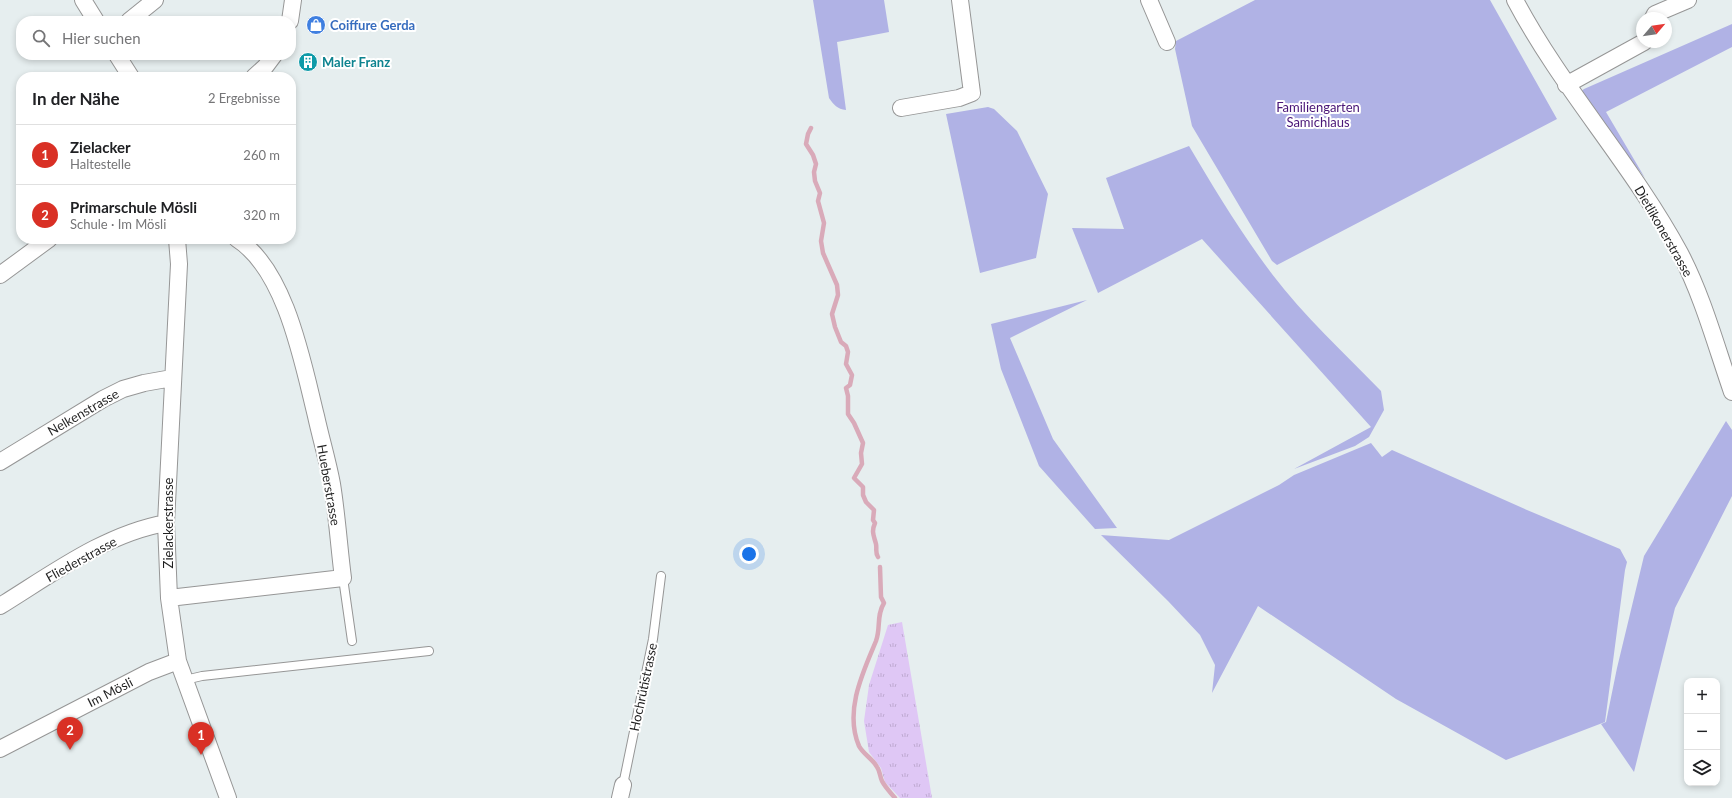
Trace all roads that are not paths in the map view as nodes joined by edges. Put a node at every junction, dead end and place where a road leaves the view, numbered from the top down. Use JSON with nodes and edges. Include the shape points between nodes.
{"nodes":[{"id":1,"x":83,"y":0,"type":"edge"},
{"id":2,"x":155,"y":0,"type":"edge"},
{"id":3,"x":293,"y":0,"type":"edge"},
{"id":4,"x":960,"y":0,"type":"edge"},
{"id":5,"x":1149,"y":0,"type":"edge"},
{"id":6,"x":1515,"y":0,"type":"edge"},
{"id":7,"x":1688,"y":0,"type":"edge"},
{"id":8,"x":1660,"y":12,"type":"edge"},
{"id":9,"x":93,"y":16,"type":"edge"},
{"id":10,"x":134,"y":16,"type":"edge"},
{"id":11,"x":291,"y":16,"type":"edge"},
{"id":12,"x":1167,"y":42,"type":"dead end"},
{"id":13,"x":1636,"y":46,"type":"edge"},
{"id":14,"x":120,"y":60,"type":"edge"},
{"id":15,"x":271,"y":60,"type":"edge"},
{"id":16,"x":128,"y":72,"type":"edge"},
{"id":17,"x":260,"y":72,"type":"edge"},
{"id":18,"x":1566,"y":85,"type":"junction"},
{"id":19,"x":901,"y":108,"type":"dead end"},
{"id":20,"x":42,"y":244,"type":"edge"},
{"id":21,"x":177,"y":244,"type":"edge"},
{"id":22,"x":245,"y":244,"type":"edge"},
{"id":23,"x":0,"y":275,"type":"edge"},
{"id":24,"x":172,"y":378,"type":"junction"},
{"id":25,"x":1732,"y":392,"type":"edge"},
{"id":26,"x":0,"y":462,"type":"edge"},
{"id":27,"x":166,"y":523,"type":"junction"},
{"id":28,"x":661,"y":576,"type":"dead end"},
{"id":29,"x":343,"y":578,"type":"junction"},
{"id":30,"x":169,"y":598,"type":"junction"},
{"id":31,"x":0,"y":606,"type":"edge"},
{"id":32,"x":352,"y":641,"type":"dead end"},
{"id":33,"x":429,"y":651,"type":"dead end"},
{"id":34,"x":178,"y":661,"type":"junction"},
{"id":35,"x":185,"y":680,"type":"junction"},
{"id":36,"x":0,"y":749,"type":"edge"},
{"id":37,"x":621,"y":791,"type":"edge"},
{"id":38,"x":228,"y":798,"type":"edge"}],
"edges":[{"from":1,"to":9,"type":"street"},
{"from":2,"to":10,"type":"street"},
{"from":3,"to":11,"type":"street"},
{"from":4,"to":19,"type":"street","via":[[972,93],[960,98]]},
{"from":5,"to":12,"type":"street"},
{"from":6,"to":18,"type":"street","name":"Dietlikonerstrasse"},
{"from":7,"to":8,"type":"street"},
{"from":13,"to":18,"type":"street"},
{"from":14,"to":16,"type":"street"},
{"from":15,"to":17,"type":"street"},
{"from":18,"to":25,"type":"street","name":"Dietlikonerstrasse","via":[[1648,199],[1680,253],[1698,294]]},
{"from":20,"to":23,"type":"street"},
{"from":21,"to":24,"type":"street","name":"Zielackerstrasse","via":[[179,264]]},
{"from":22,"to":29,"type":"street","name":"Hueberstrasse","via":[[261,261],[272,279],[300,350],[332,484]]},
{"from":24,"to":26,"type":"street","name":"Nelkenstrasse","via":[[123,389]]},
{"from":24,"to":27,"type":"street","name":"Zielackerstrasse"},
{"from":27,"to":30,"type":"street","name":"Zielackerstrasse"},
{"from":27,"to":31,"type":"street","name":"Fliederstrasse","via":[[143,528],[110,541]]},
{"from":28,"to":37,"type":"lane","name":"Hochrütistrasse","via":[[653,639]]},
{"from":29,"to":30,"type":"street"},
{"from":29,"to":32,"type":"lane"},
{"from":30,"to":34,"type":"street","name":"Zielackerstrasse"},
{"from":33,"to":35,"type":"lane"},
{"from":34,"to":35,"type":"street","name":"Zielackerstrasse"},
{"from":34,"to":36,"type":"street","name":"Im Mösli","via":[[149,672]]},
{"from":35,"to":38,"type":"street","name":"Zielackerstrasse"}]}
